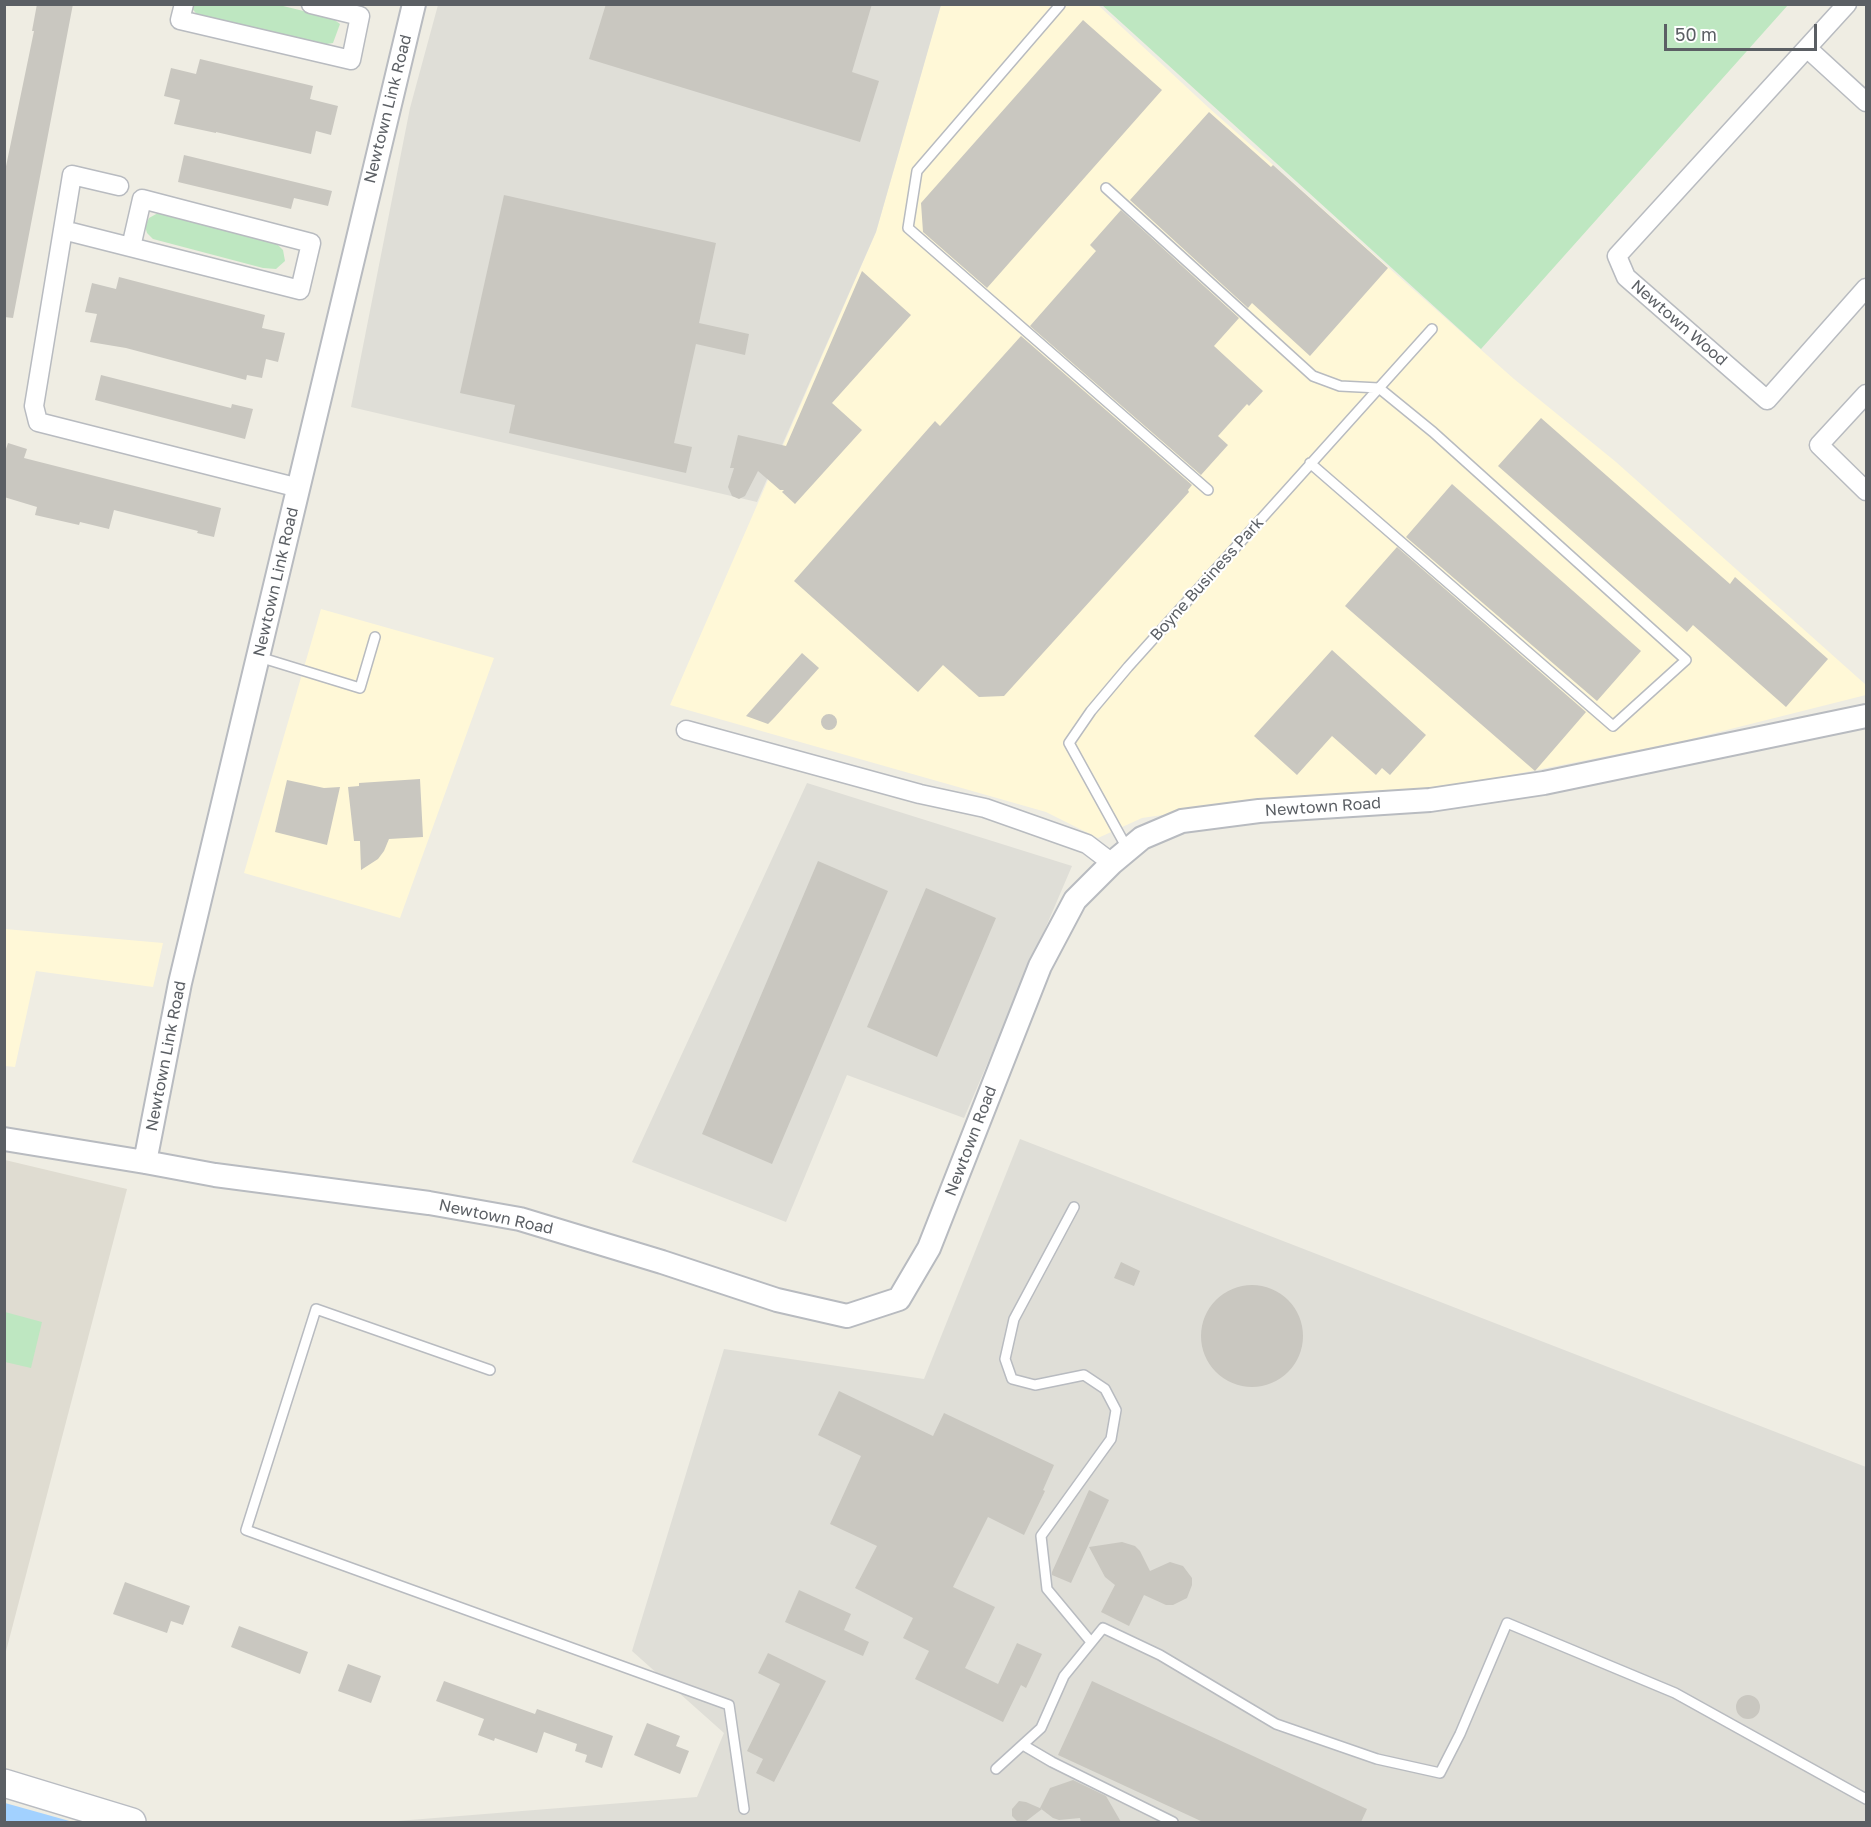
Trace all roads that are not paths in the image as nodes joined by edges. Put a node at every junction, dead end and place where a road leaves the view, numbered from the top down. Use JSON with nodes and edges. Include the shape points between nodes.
{"nodes":[{"id":1,"x":183,"y":4,"type":"edge"},
{"id":2,"x":311,"y":4,"type":"edge"},
{"id":3,"x":414,"y":4,"type":"edge"},
{"id":4,"x":1847,"y":4,"type":"edge"},
{"id":5,"x":1060,"y":5,"type":"edge"},
{"id":6,"x":1807,"y":48,"type":"junction"},
{"id":7,"x":1866,"y":102,"type":"edge"},
{"id":8,"x":119,"y":186,"type":"dead end"},
{"id":9,"x":1106,"y":188,"type":"dead end"},
{"id":10,"x":63,"y":230,"type":"junction"},
{"id":11,"x":132,"y":247,"type":"junction"},
{"id":12,"x":1866,"y":288,"type":"edge"},
{"id":13,"x":1432,"y":328,"type":"dead end"},
{"id":14,"x":1379,"y":388,"type":"junction"},
{"id":15,"x":1866,"y":394,"type":"edge"},
{"id":16,"x":1310,"y":463,"type":"junction"},
{"id":17,"x":299,"y":488,"type":"junction"},
{"id":18,"x":1208,"y":490,"type":"dead end"},
{"id":19,"x":1866,"y":491,"type":"edge"},
{"id":20,"x":375,"y":637,"type":"dead end"},
{"id":21,"x":259,"y":657,"type":"junction"},
{"id":22,"x":1866,"y":716,"type":"edge"},
{"id":23,"x":686,"y":730,"type":"dead end"},
{"id":24,"x":1120,"y":856,"type":"junction"},
{"id":25,"x":4,"y":1139,"type":"edge"},
{"id":26,"x":145,"y":1162,"type":"junction"},
{"id":27,"x":1074,"y":1207,"type":"dead end"},
{"id":28,"x":490,"y":1370,"type":"dead end"},
{"id":29,"x":1091,"y":1642,"type":"junction"},
{"id":30,"x":1023,"y":1745,"type":"junction"},
{"id":31,"x":996,"y":1769,"type":"dead end"},
{"id":32,"x":4,"y":1783,"type":"edge"},
{"id":33,"x":1866,"y":1799,"type":"edge"},
{"id":34,"x":744,"y":1809,"type":"dead end"},
{"id":35,"x":132,"y":1822,"type":"edge"},
{"id":36,"x":1173,"y":1822,"type":"edge"}],
"edges":[{"from":1,"to":2,"type":"street","via":[[180,20],[351,60],[360,15]]},
{"from":3,"to":17,"type":"street","name":"Newtown Link Road"},
{"from":4,"to":6,"type":"street","name":"Newtown Wood"},
{"from":5,"to":18,"type":"lane","via":[[917,171],[908,228]]},
{"from":6,"to":7,"type":"street"},
{"from":6,"to":12,"type":"street","name":"Newtown Wood","via":[[1617,256],[1626,276],[1767,400]]},
{"from":8,"to":10,"type":"street","via":[[72,175]]},
{"from":9,"to":14,"type":"lane","via":[[1313,376],[1340,386]]},
{"from":10,"to":11,"type":"street"},
{"from":10,"to":17,"type":"street","via":[[34,406],[38,422]]},
{"from":11,"to":11,"type":"street","via":[[300,290],[311,243],[142,199]]},
{"from":13,"to":14,"type":"lane","name":"Boyne Business Park"},
{"from":14,"to":16,"type":"lane","name":"Boyne Business Park"},
{"from":14,"to":16,"type":"lane","via":[[1686,660],[1613,726]]},
{"from":15,"to":19,"type":"street","via":[[1819,446]]},
{"from":16,"to":24,"type":"lane","name":"Boyne Business Park","via":[[1128,667],[1069,743]]},
{"from":17,"to":21,"type":"street","name":"Newtown Link Road"},
{"from":20,"to":21,"type":"lane","via":[[360,688]]},
{"from":21,"to":26,"type":"street","name":"Newtown Link Road","via":[[180,983]]},
{"from":22,"to":24,"type":"street","name":"Newtown Road","via":[[1544,783],[1431,800],[1259,811],[1182,821],[1142,838]]},
{"from":23,"to":24,"type":"street","via":[[985,808]]},
{"from":24,"to":26,"type":"street","name":"Newtown Road","via":[[1075,900],[1040,966],[929,1248],[899,1299],[847,1316],[777,1300],[520,1219]]},
{"from":25,"to":26,"type":"street","name":"Newtown Road"},
{"from":27,"to":29,"type":"lane","via":[[1014,1319],[1005,1359],[1012,1379],[1035,1385],[1084,1375],[1105,1389],[1116,1410],[1111,1439],[1041,1536],[1047,1589]]},
{"from":28,"to":34,"type":"lane","via":[[316,1309],[246,1530],[729,1705]]},
{"from":29,"to":30,"type":"lane","via":[[1064,1676],[1041,1728]]},
{"from":29,"to":33,"type":"lane","via":[[1102,1628],[1160,1655],[1276,1724],[1377,1759],[1440,1773],[1507,1623],[1675,1694]]},
{"from":30,"to":31,"type":"lane"},
{"from":30,"to":36,"type":"lane"},
{"from":32,"to":35,"type":"main road"}]}
